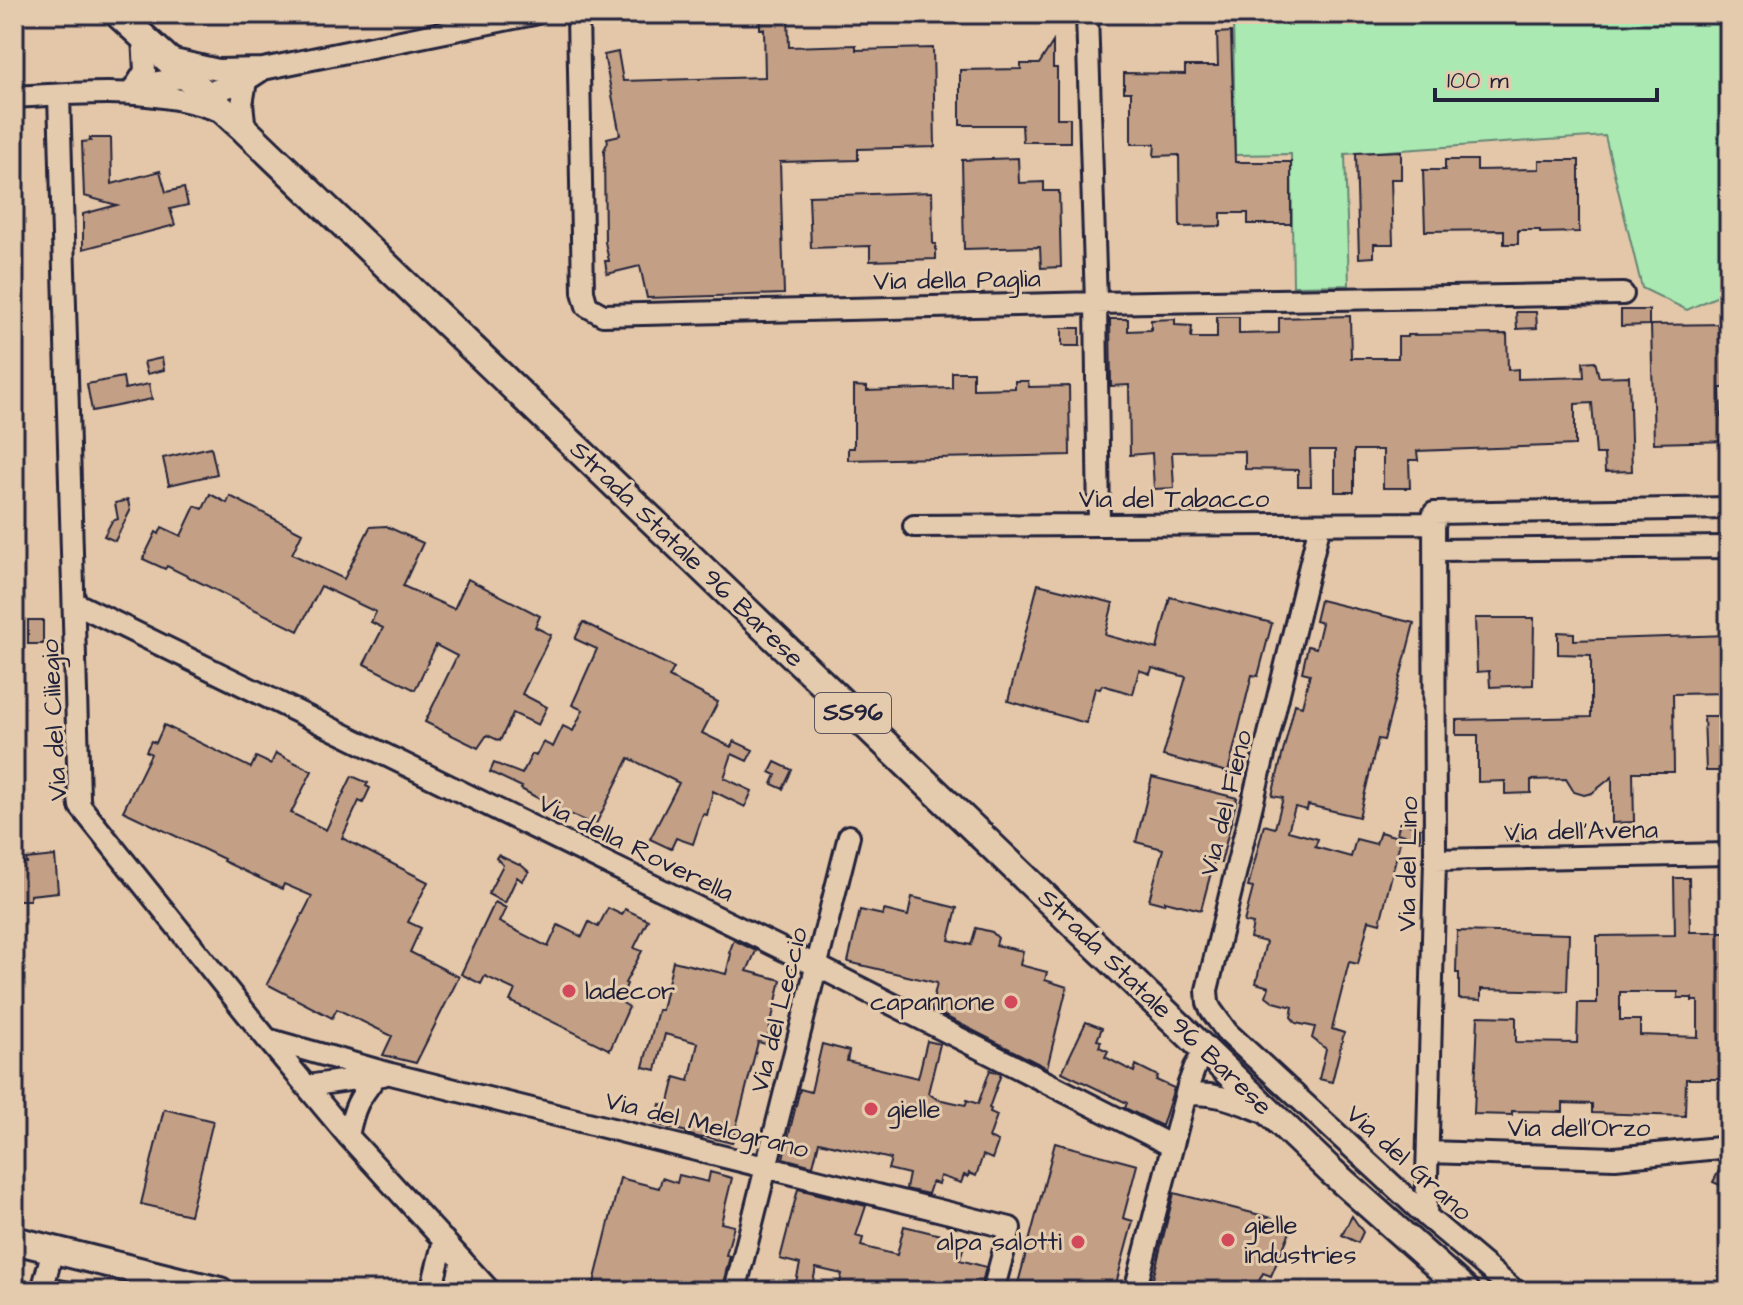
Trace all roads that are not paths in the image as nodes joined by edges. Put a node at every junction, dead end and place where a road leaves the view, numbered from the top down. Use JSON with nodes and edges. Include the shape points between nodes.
{"nodes":[{"id":1,"x":118,"y":14,"type":"edge"},
{"id":2,"x":534,"y":14,"type":"edge"},
{"id":3,"x":578,"y":14,"type":"edge"},
{"id":4,"x":1087,"y":14,"type":"edge"},
{"id":5,"x":143,"y":38,"type":"junction"},
{"id":6,"x":165,"y":58,"type":"junction"},
{"id":7,"x":263,"y":69,"type":"junction"},
{"id":8,"x":218,"y":70,"type":"junction"},
{"id":9,"x":246,"y":81,"type":"junction"},
{"id":10,"x":130,"y":88,"type":"junction"},
{"id":11,"x":189,"y":89,"type":"junction"},
{"id":12,"x":59,"y":95,"type":"junction"},
{"id":13,"x":14,"y":97,"type":"edge"},
{"id":14,"x":236,"y":122,"type":"junction"},
{"id":15,"x":1623,"y":294,"type":"dead end"},
{"id":16,"x":1096,"y":303,"type":"junction"},
{"id":17,"x":1729,"y":508,"type":"edge"},
{"id":18,"x":1435,"y":518,"type":"junction"},
{"id":19,"x":1320,"y":524,"type":"junction"},
{"id":20,"x":1099,"y":525,"type":"junction"},
{"id":21,"x":914,"y":526,"type":"dead end"},
{"id":22,"x":1729,"y":547,"type":"edge"},
{"id":23,"x":1435,"y":550,"type":"junction"},
{"id":24,"x":75,"y":603,"type":"junction"},
{"id":25,"x":849,"y":836,"type":"dead end"},
{"id":26,"x":1729,"y":854,"type":"edge"},
{"id":27,"x":1435,"y":860,"type":"junction"},
{"id":28,"x":817,"y":966,"type":"junction"},
{"id":29,"x":267,"y":1039,"type":"junction"},
{"id":30,"x":1214,"y":1058,"type":"junction"},
{"id":31,"x":1270,"y":1072,"type":"junction"},
{"id":32,"x":384,"y":1075,"type":"junction"},
{"id":33,"x":307,"y":1086,"type":"junction"},
{"id":34,"x":1247,"y":1090,"type":"junction"},
{"id":35,"x":1195,"y":1094,"type":"junction"},
{"id":36,"x":1274,"y":1116,"type":"junction"},
{"id":37,"x":348,"y":1136,"type":"junction"},
{"id":38,"x":1172,"y":1146,"type":"junction"},
{"id":39,"x":1729,"y":1147,"type":"edge"},
{"id":40,"x":1428,"y":1152,"type":"junction"},
{"id":41,"x":766,"y":1166,"type":"junction"},
{"id":42,"x":1426,"y":1216,"type":"junction"},
{"id":43,"x":14,"y":1240,"type":"edge"},
{"id":44,"x":444,"y":1240,"type":"junction"},
{"id":45,"x":53,"y":1249,"type":"junction"},
{"id":46,"x":462,"y":1260,"type":"junction"},
{"id":47,"x":166,"y":1284,"type":"edge"},
{"id":48,"x":42,"y":1291,"type":"edge"},
{"id":49,"x":220,"y":1291,"type":"edge"},
{"id":50,"x":431,"y":1291,"type":"edge"},
{"id":51,"x":455,"y":1291,"type":"edge"},
{"id":52,"x":490,"y":1291,"type":"edge"},
{"id":53,"x":735,"y":1291,"type":"edge"},
{"id":54,"x":993,"y":1291,"type":"edge"},
{"id":55,"x":1135,"y":1291,"type":"edge"},
{"id":56,"x":1466,"y":1291,"type":"edge"},
{"id":57,"x":1515,"y":1291,"type":"edge"}],
"edges":[{"from":1,"to":5,"type":"main road","name":"Strada Statale 96 Barese","number":"SS96"},
{"from":2,"to":7,"type":"street"},
{"from":3,"to":16,"type":"street","name":"Via della Paglia","via":[[583,292],[594,311],[603,315]]},
{"from":4,"to":16,"type":"street"},
{"from":5,"to":6,"type":"main road","name":"Strada Statale 96 Barese","number":"SS96"},
{"from":5,"to":10,"type":"street","via":[[145,71]]},
{"from":6,"to":8,"type":"street"},
{"from":6,"to":11,"type":"main road","name":"Strada Statale 96 Barese","number":"SS96"},
{"from":7,"to":8,"type":"street"},
{"from":7,"to":9,"type":"street"},
{"from":8,"to":11,"type":"street"},
{"from":9,"to":11,"type":"street","via":[[224,89]]},
{"from":9,"to":14,"type":"street"},
{"from":10,"to":11,"type":"street"},
{"from":10,"to":12,"type":"street"},
{"from":11,"to":14,"type":"main road","name":"Strada Statale 96 Barese","number":"SS96"},
{"from":12,"to":13,"type":"street"},
{"from":12,"to":24,"type":"street","name":"Via del Ciliegio"},
{"from":14,"to":30,"type":"main road","name":"Strada Statale 96 Barese","number":"SS96"},
{"from":15,"to":16,"type":"street","name":"Via della Paglia"},
{"from":16,"to":20,"type":"street"},
{"from":17,"to":18,"type":"street","name":"Via del Tabacco"},
{"from":18,"to":19,"type":"street","name":"Via del Tabacco"},
{"from":18,"to":23,"type":"street","name":"Via del Lino"},
{"from":19,"to":20,"type":"street","name":"Via del Tabacco"},
{"from":19,"to":31,"type":"street","name":"Via del Fieno","via":[[1207,990],[1216,1019]]},
{"from":20,"to":21,"type":"street","name":"Via del Tabacco"},
{"from":22,"to":23,"type":"street"},
{"from":23,"to":27,"type":"street","name":"Via del Lino"},
{"from":24,"to":28,"type":"street","name":"Via della Roverella"},
{"from":24,"to":29,"type":"street","name":"Via del Ciliegio","via":[[80,806]]},
{"from":25,"to":28,"type":"street","name":"Via del Leccio"},
{"from":26,"to":27,"type":"street","name":"Via dell'Avena"},
{"from":27,"to":40,"type":"street","name":"Via del Lino"},
{"from":28,"to":38,"type":"street","name":"Via della Roverella"},
{"from":28,"to":41,"type":"street","name":"Via del Leccio"},
{"from":29,"to":32,"type":"street","name":"Via del Melograno"},
{"from":29,"to":33,"type":"street","name":"Via del Ciliegio"},
{"from":30,"to":34,"type":"main road","name":"Strada Statale 96 Barese","number":"SS96"},
{"from":30,"to":35,"type":"street","via":[[1195,1067]]},
{"from":31,"to":34,"type":"street"},
{"from":31,"to":42,"type":"street","name":"Via del Grano"},
{"from":32,"to":33,"type":"street"},
{"from":32,"to":37,"type":"street","via":[[359,1099]]},
{"from":32,"to":41,"type":"street","name":"Via del Melograno"},
{"from":33,"to":37,"type":"street","name":"Via del Ciliegio"},
{"from":34,"to":36,"type":"main road","name":"Strada Statale 96 Barese","number":"SS96"},
{"from":35,"to":36,"type":"street","via":[[1232,1100]]},
{"from":35,"to":38,"type":"street"},
{"from":36,"to":56,"type":"main road","name":"Strada Statale 96 Barese","number":"SS96"},
{"from":37,"to":44,"type":"street","name":"Via del Ciliegio"},
{"from":38,"to":55,"type":"street"},
{"from":39,"to":40,"type":"street","name":"Via dell'Orzo","via":[[1629,1158]]},
{"from":40,"to":42,"type":"street","name":"Via del Lino"},
{"from":41,"to":53,"type":"street","name":"Via del Leccio"},
{"from":41,"to":54,"type":"street","name":"Via del Melograno","via":[[1010,1228]]},
{"from":42,"to":57,"type":"street","name":"Via del Grano"},
{"from":43,"to":45,"type":"main road"},
{"from":44,"to":46,"type":"street","name":"Via del Ciliegio"},
{"from":44,"to":50,"type":"street"},
{"from":45,"to":47,"type":"main road"},
{"from":45,"to":48,"type":"street"},
{"from":46,"to":51,"type":"street"},
{"from":46,"to":52,"type":"street","name":"Via del Ciliegio"},
{"from":47,"to":49,"type":"main road"}]}
